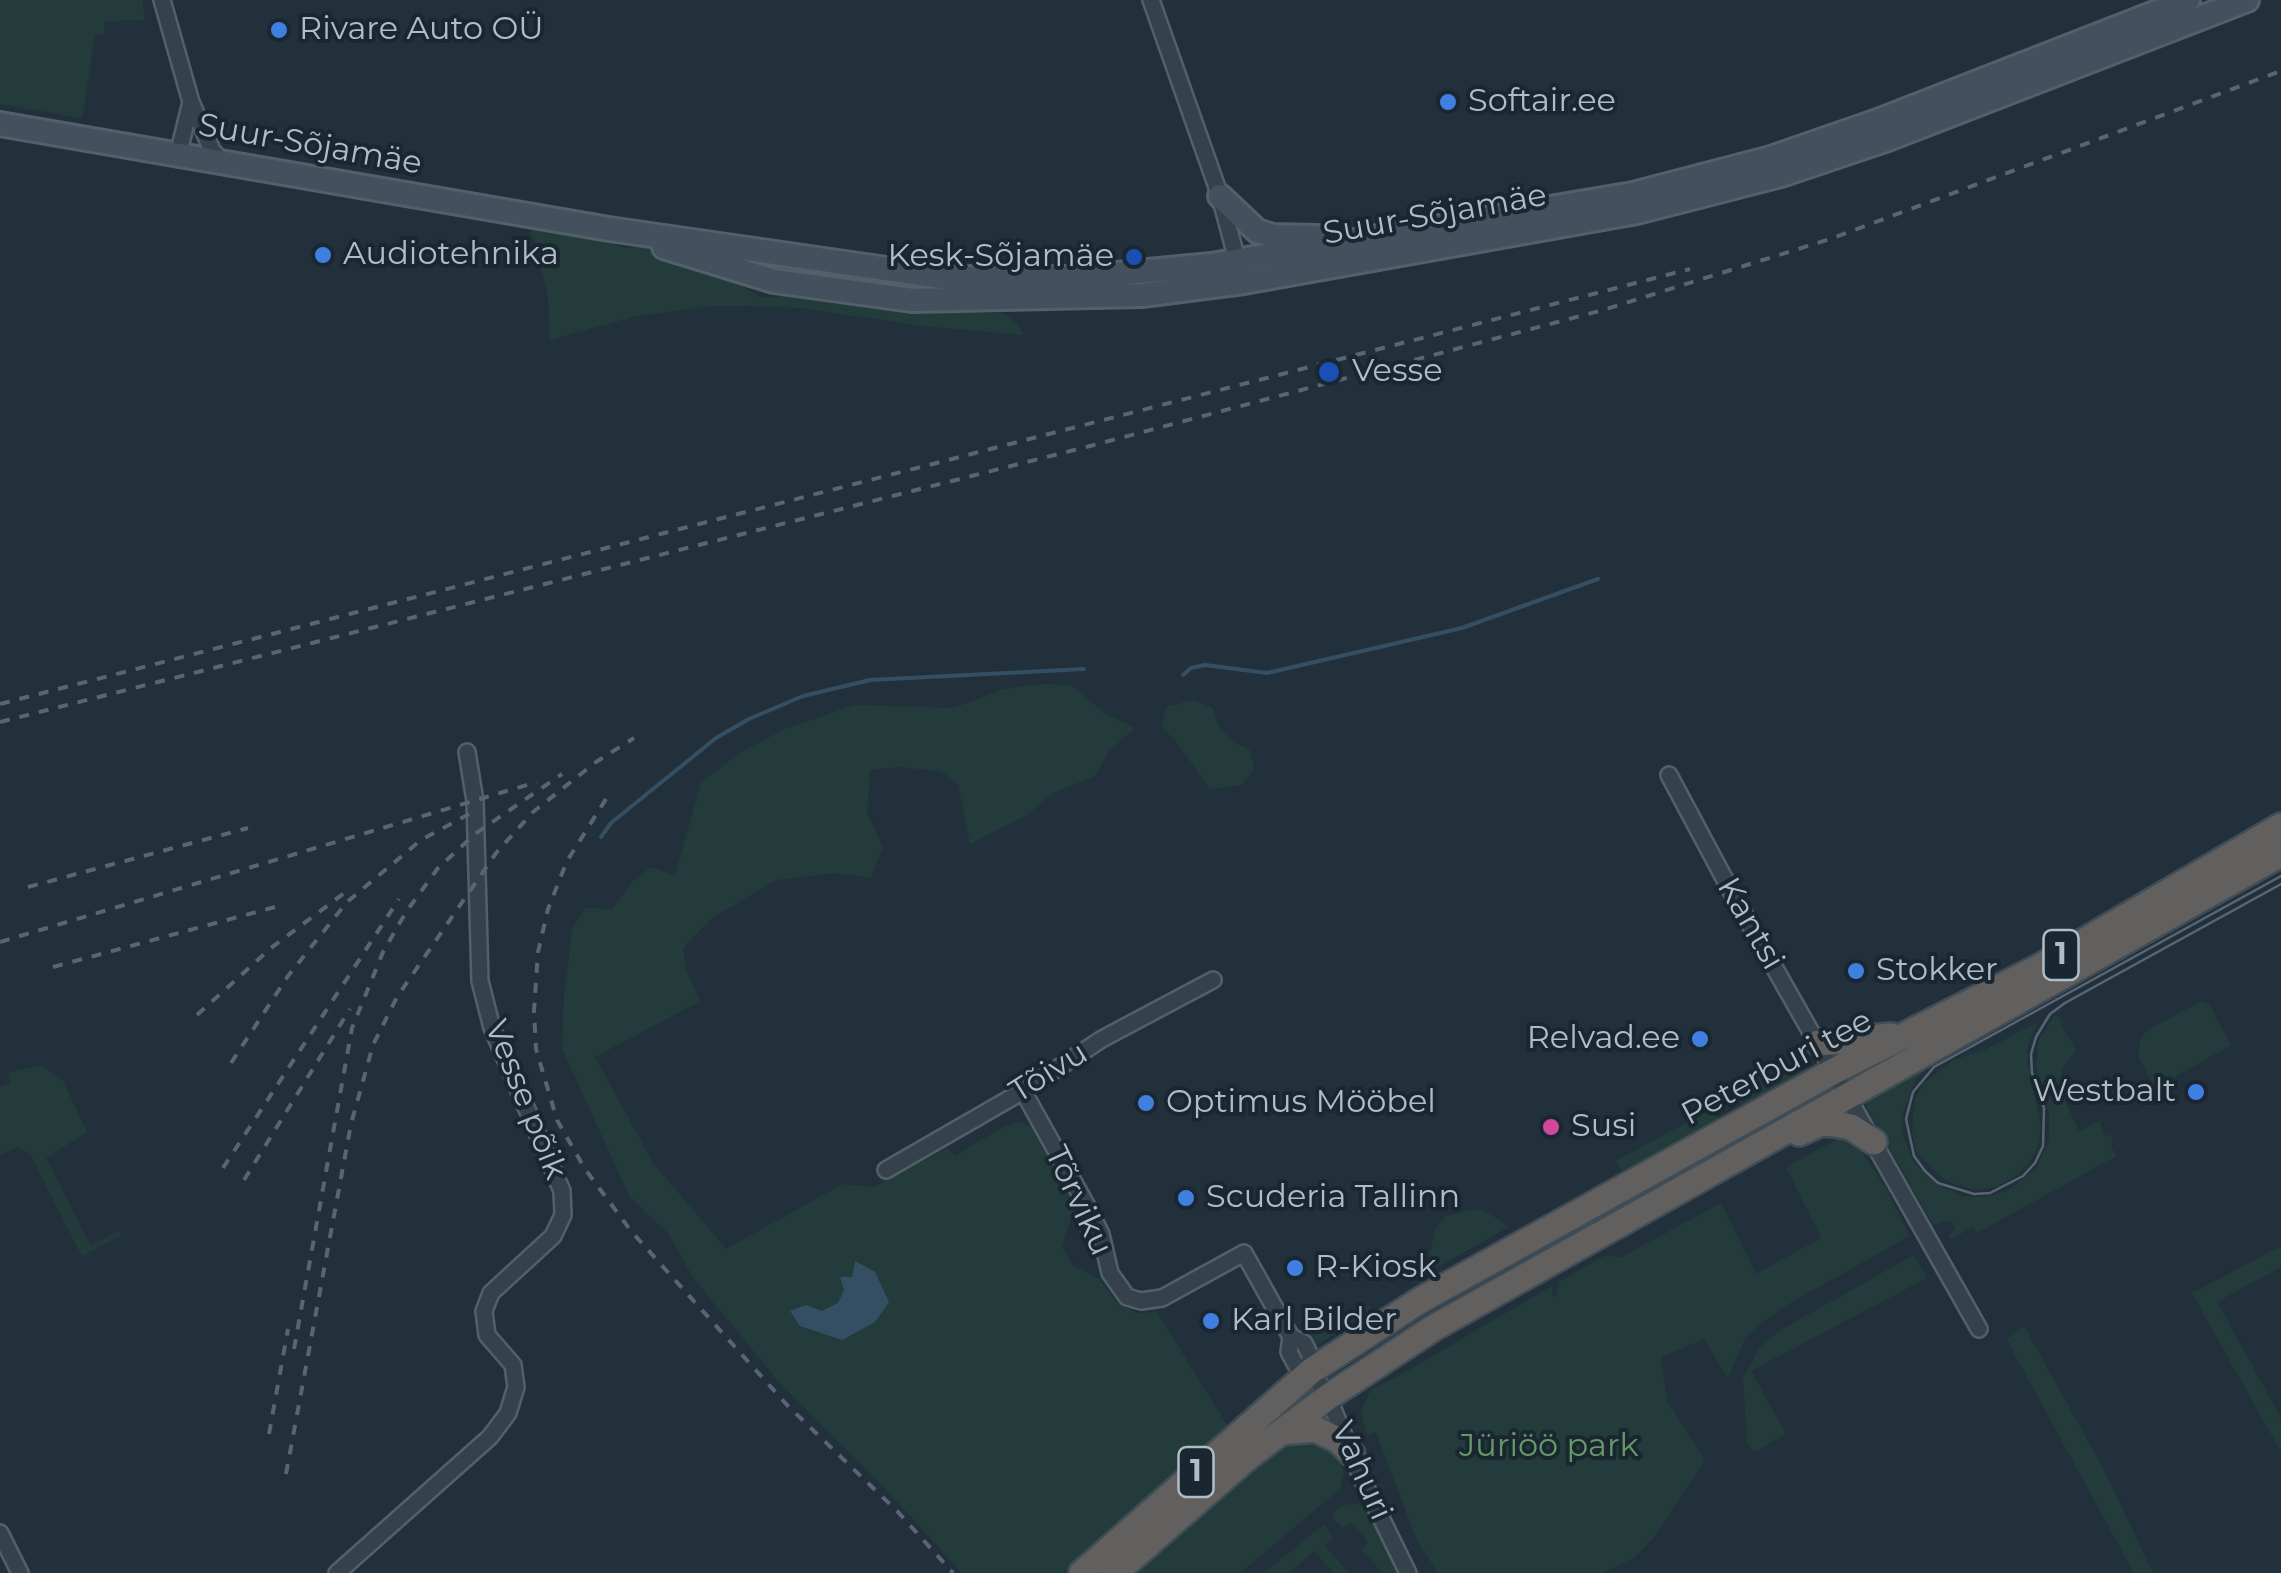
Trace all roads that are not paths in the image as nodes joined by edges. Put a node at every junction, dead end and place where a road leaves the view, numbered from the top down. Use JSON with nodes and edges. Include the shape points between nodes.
{"nodes":[{"id":1,"x":162,"y":0,"type":"edge"},
{"id":2,"x":1151,"y":0,"type":"edge"},
{"id":3,"x":2188,"y":0,"type":"edge"},
{"id":4,"x":2247,"y":0,"type":"edge"},
{"id":5,"x":2221,"y":4,"type":"edge"},
{"id":6,"x":191,"y":102,"type":"junction"},
{"id":7,"x":0,"y":124,"type":"edge"},
{"id":8,"x":178,"y":155,"type":"junction"},
{"id":9,"x":222,"y":162,"type":"junction"},
{"id":10,"x":1220,"y":196,"type":"junction"},
{"id":11,"x":608,"y":229,"type":"junction"},
{"id":12,"x":1350,"y":242,"type":"junction"},
{"id":13,"x":757,"y":248,"type":"junction"},
{"id":14,"x":1241,"y":272,"type":"junction"},
{"id":15,"x":753,"y":275,"type":"junction"},
{"id":16,"x":467,"y":752,"type":"dead end"},
{"id":17,"x":1669,"y":775,"type":"dead end"},
{"id":18,"x":2281,"y":826,"type":"edge"},
{"id":19,"x":2281,"y":854,"type":"edge"},
{"id":20,"x":1214,"y":980,"type":"dead end"},
{"id":21,"x":1920,"y":1030,"type":"junction"},
{"id":22,"x":1818,"y":1043,"type":"junction"},
{"id":23,"x":1834,"y":1071,"type":"junction"},
{"id":24,"x":1023,"y":1091,"type":"junction"},
{"id":25,"x":1848,"y":1094,"type":"junction"},
{"id":26,"x":1874,"y":1142,"type":"junction"},
{"id":27,"x":1739,"y":1156,"type":"junction"},
{"id":28,"x":886,"y":1170,"type":"dead end"},
{"id":29,"x":1140,"y":1301,"type":"joint"},
{"id":30,"x":1979,"y":1328,"type":"dead end"},
{"id":31,"x":1311,"y":1371,"type":"junction"},
{"id":32,"x":1328,"y":1397,"type":"junction"},
{"id":33,"x":1282,"y":1432,"type":"junction"},
{"id":34,"x":1352,"y":1454,"type":"junction"},
{"id":35,"x":0,"y":1533,"type":"edge"},
{"id":36,"x":20,"y":1573,"type":"edge"},
{"id":37,"x":337,"y":1573,"type":"edge"},
{"id":38,"x":1082,"y":1573,"type":"edge"},
{"id":39,"x":1116,"y":1573,"type":"edge"},
{"id":40,"x":1408,"y":1573,"type":"edge"}],
"edges":[{"from":1,"to":6,"type":"street"},
{"from":2,"to":10,"type":"street"},
{"from":3,"to":12,"type":"main road","name":"Suur-Sõjamäe","via":[[1771,158],[1633,194]]},
{"from":4,"to":5,"type":"main road","name":"Suur-Sõjamäe"},
{"from":5,"to":14,"type":"main road","name":"Suur-Sõjamäe","via":[[1888,139],[1780,174],[1637,212]]},
{"from":6,"to":8,"type":"street"},
{"from":6,"to":9,"type":"street"},
{"from":7,"to":8,"type":"main road","name":"Suur-Sõjamäe"},
{"from":8,"to":9,"type":"main road","name":"Suur-Sõjamäe"},
{"from":9,"to":11,"type":"main road","name":"Suur-Sõjamäe"},
{"from":10,"to":12,"type":"main road","via":[[1256,230]]},
{"from":10,"to":14,"type":"street"},
{"from":11,"to":13,"type":"main road","name":"Suur-Sõjamäe"},
{"from":11,"to":15,"type":"main road","name":"Suur-Sõjamäe"},
{"from":12,"to":14,"type":"main road","name":"Suur-Sõjamäe"},
{"from":13,"to":14,"type":"main road","name":"Suur-Sõjamäe","via":[[949,278]]},
{"from":13,"to":15,"type":"main road"},
{"from":14,"to":15,"type":"main road","name":"Suur-Sõjamäe","via":[[1142,295],[912,300]]},
{"from":16,"to":37,"type":"street","name":"Vesse põik","via":[[475,802],[480,981],[492,1028],[562,1191],[563,1215],[553,1236],[491,1294],[484,1311],[487,1335],[513,1365],[516,1387],[508,1412],[490,1438]]},
{"from":17,"to":22,"type":"street","name":"Kantsi"},
{"from":18,"to":21,"type":"highway","name":"Peterburi tee","number":"1"},
{"from":19,"to":25,"type":"highway","name":"Peterburi tee","number":"1"},
{"from":20,"to":24,"type":"street","name":"Tõivu","via":[[1102,1039]]},
{"from":21,"to":22,"type":"highway"},
{"from":21,"to":23,"type":"highway","name":"Peterburi tee","number":"1"},
{"from":22,"to":23,"type":"street","name":"Kantsi"},
{"from":23,"to":25,"type":"street","name":"Kantsi"},
{"from":23,"to":31,"type":"highway","name":"Peterburi tee","number":"1","via":[[1419,1301]]},
{"from":24,"to":28,"type":"street","name":"Tõivu"},
{"from":24,"to":29,"type":"street","name":"Tõrviku","via":[[1101,1234],[1110,1273],[1127,1297]]},
{"from":25,"to":26,"type":"street","name":"Kantsi"},
{"from":25,"to":27,"type":"highway","name":"Peterburi tee","number":"1"},
{"from":26,"to":27,"type":"highway","via":[[1852,1128],[1821,1123]]},
{"from":26,"to":30,"type":"street","name":"Kantsi"},
{"from":27,"to":32,"type":"highway","name":"Peterburi tee","number":"1","via":[[1435,1327]]},
{"from":29,"to":31,"type":"street","name":"Vahuri","via":[[1162,1298],[1244,1253],[1291,1337],[1304,1344]]},
{"from":31,"to":32,"type":"street","name":"Vahuri"},
{"from":31,"to":38,"type":"highway","name":"Peterburi tee","number":"1"},
{"from":32,"to":33,"type":"highway","name":"Peterburi tee","number":"1"},
{"from":32,"to":34,"type":"street","name":"Vahuri"},
{"from":33,"to":34,"type":"highway","via":[[1315,1430]]},
{"from":33,"to":39,"type":"highway","name":"Peterburi tee","number":"1"},
{"from":34,"to":40,"type":"street","name":"Vahuri"},
{"from":35,"to":36,"type":"street"}]}
